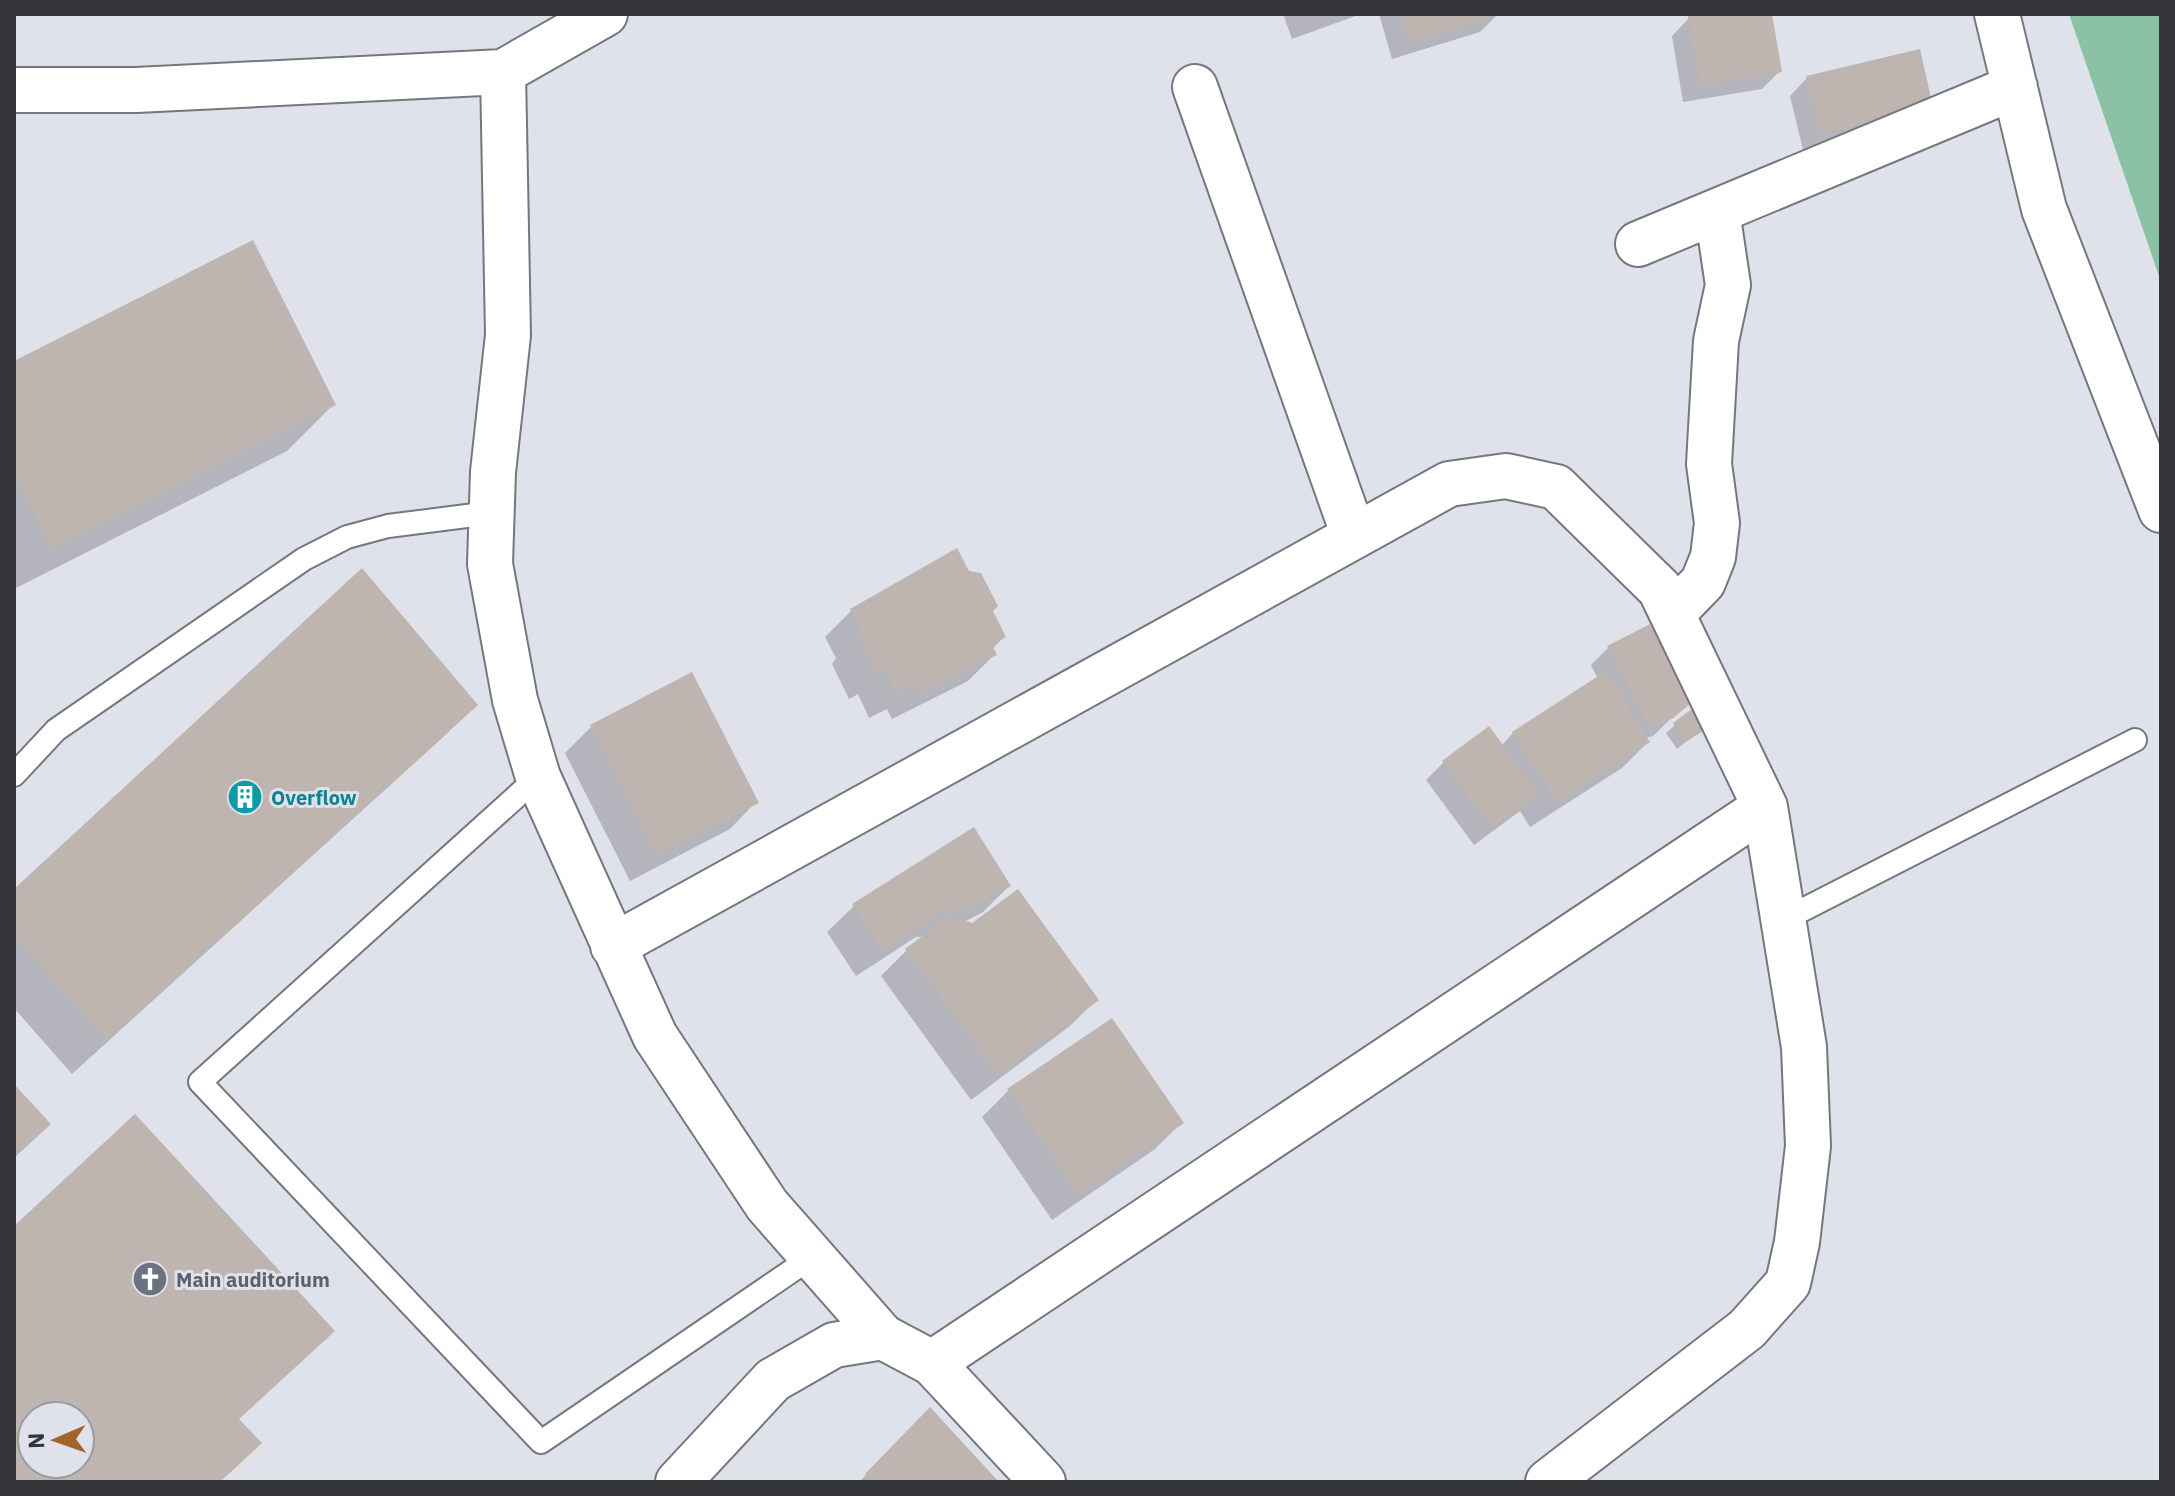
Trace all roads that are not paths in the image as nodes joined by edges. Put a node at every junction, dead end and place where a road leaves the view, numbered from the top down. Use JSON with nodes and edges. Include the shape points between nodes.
{"nodes":[{"id":1,"x":605,"y":14,"type":"edge"},
{"id":2,"x":1997,"y":14,"type":"edge"},
{"id":3,"x":503,"y":72,"type":"junction"},
{"id":4,"x":1195,"y":87,"type":"dead end"},
{"id":5,"x":2015,"y":87,"type":"junction"},
{"id":6,"x":14,"y":90,"type":"edge"},
{"id":7,"x":1717,"y":211,"type":"junction"},
{"id":8,"x":1638,"y":244,"type":"dead end"},
{"id":9,"x":2161,"y":510,"type":"edge"},
{"id":10,"x":490,"y":513,"type":"junction"},
{"id":11,"x":1354,"y":536,"type":"junction"},
{"id":12,"x":1672,"y":614,"type":"junction"},
{"id":13,"x":2135,"y":740,"type":"dead end"},
{"id":14,"x":14,"y":775,"type":"edge"},
{"id":15,"x":538,"y":777,"type":"junction"},
{"id":16,"x":1765,"y":807,"type":"junction"},
{"id":17,"x":1783,"y":920,"type":"junction"},
{"id":18,"x":613,"y":946,"type":"junction"},
{"id":19,"x":812,"y":1257,"type":"junction"},
{"id":20,"x":883,"y":1337,"type":"junction"},
{"id":21,"x":932,"y":1363,"type":"junction"},
{"id":22,"x":678,"y":1482,"type":"edge"},
{"id":23,"x":1043,"y":1482,"type":"edge"},
{"id":24,"x":1548,"y":1482,"type":"edge"}],
"edges":[{"from":1,"to":3,"type":"street"},
{"from":2,"to":5,"type":"street"},
{"from":3,"to":6,"type":"street","via":[[136,90]]},
{"from":3,"to":10,"type":"street","via":[[508,335]]},
{"from":4,"to":11,"type":"street"},
{"from":5,"to":7,"type":"street"},
{"from":5,"to":9,"type":"street","via":[[2044,209]]},
{"from":7,"to":8,"type":"street"},
{"from":7,"to":12,"type":"street","via":[[1728,285],[1716,341],[1709,464],[1717,523],[1703,582]]},
{"from":10,"to":14,"type":"lane","via":[[388,526],[347,537],[304,559],[56,730]]},
{"from":10,"to":15,"type":"street","via":[[490,564],[500,625]]},
{"from":11,"to":12,"type":"street","via":[[1449,484],[1506,476],[1556,487],[1660,589]]},
{"from":11,"to":18,"type":"street"},
{"from":12,"to":16,"type":"street"},
{"from":13,"to":17,"type":"lane"},
{"from":15,"to":18,"type":"street"},
{"from":15,"to":19,"type":"lane","via":[[200,1082],[541,1442]]},
{"from":16,"to":17,"type":"street"},
{"from":16,"to":21,"type":"street"},
{"from":17,"to":24,"type":"street","via":[[1804,1047],[1808,1146],[1788,1283],[1747,1329]]},
{"from":18,"to":19,"type":"street","via":[[655,1036],[767,1205]]},
{"from":19,"to":20,"type":"street"},
{"from":20,"to":21,"type":"street"},
{"from":20,"to":22,"type":"street","via":[[834,1345],[773,1380]]},
{"from":21,"to":23,"type":"street"}]}
